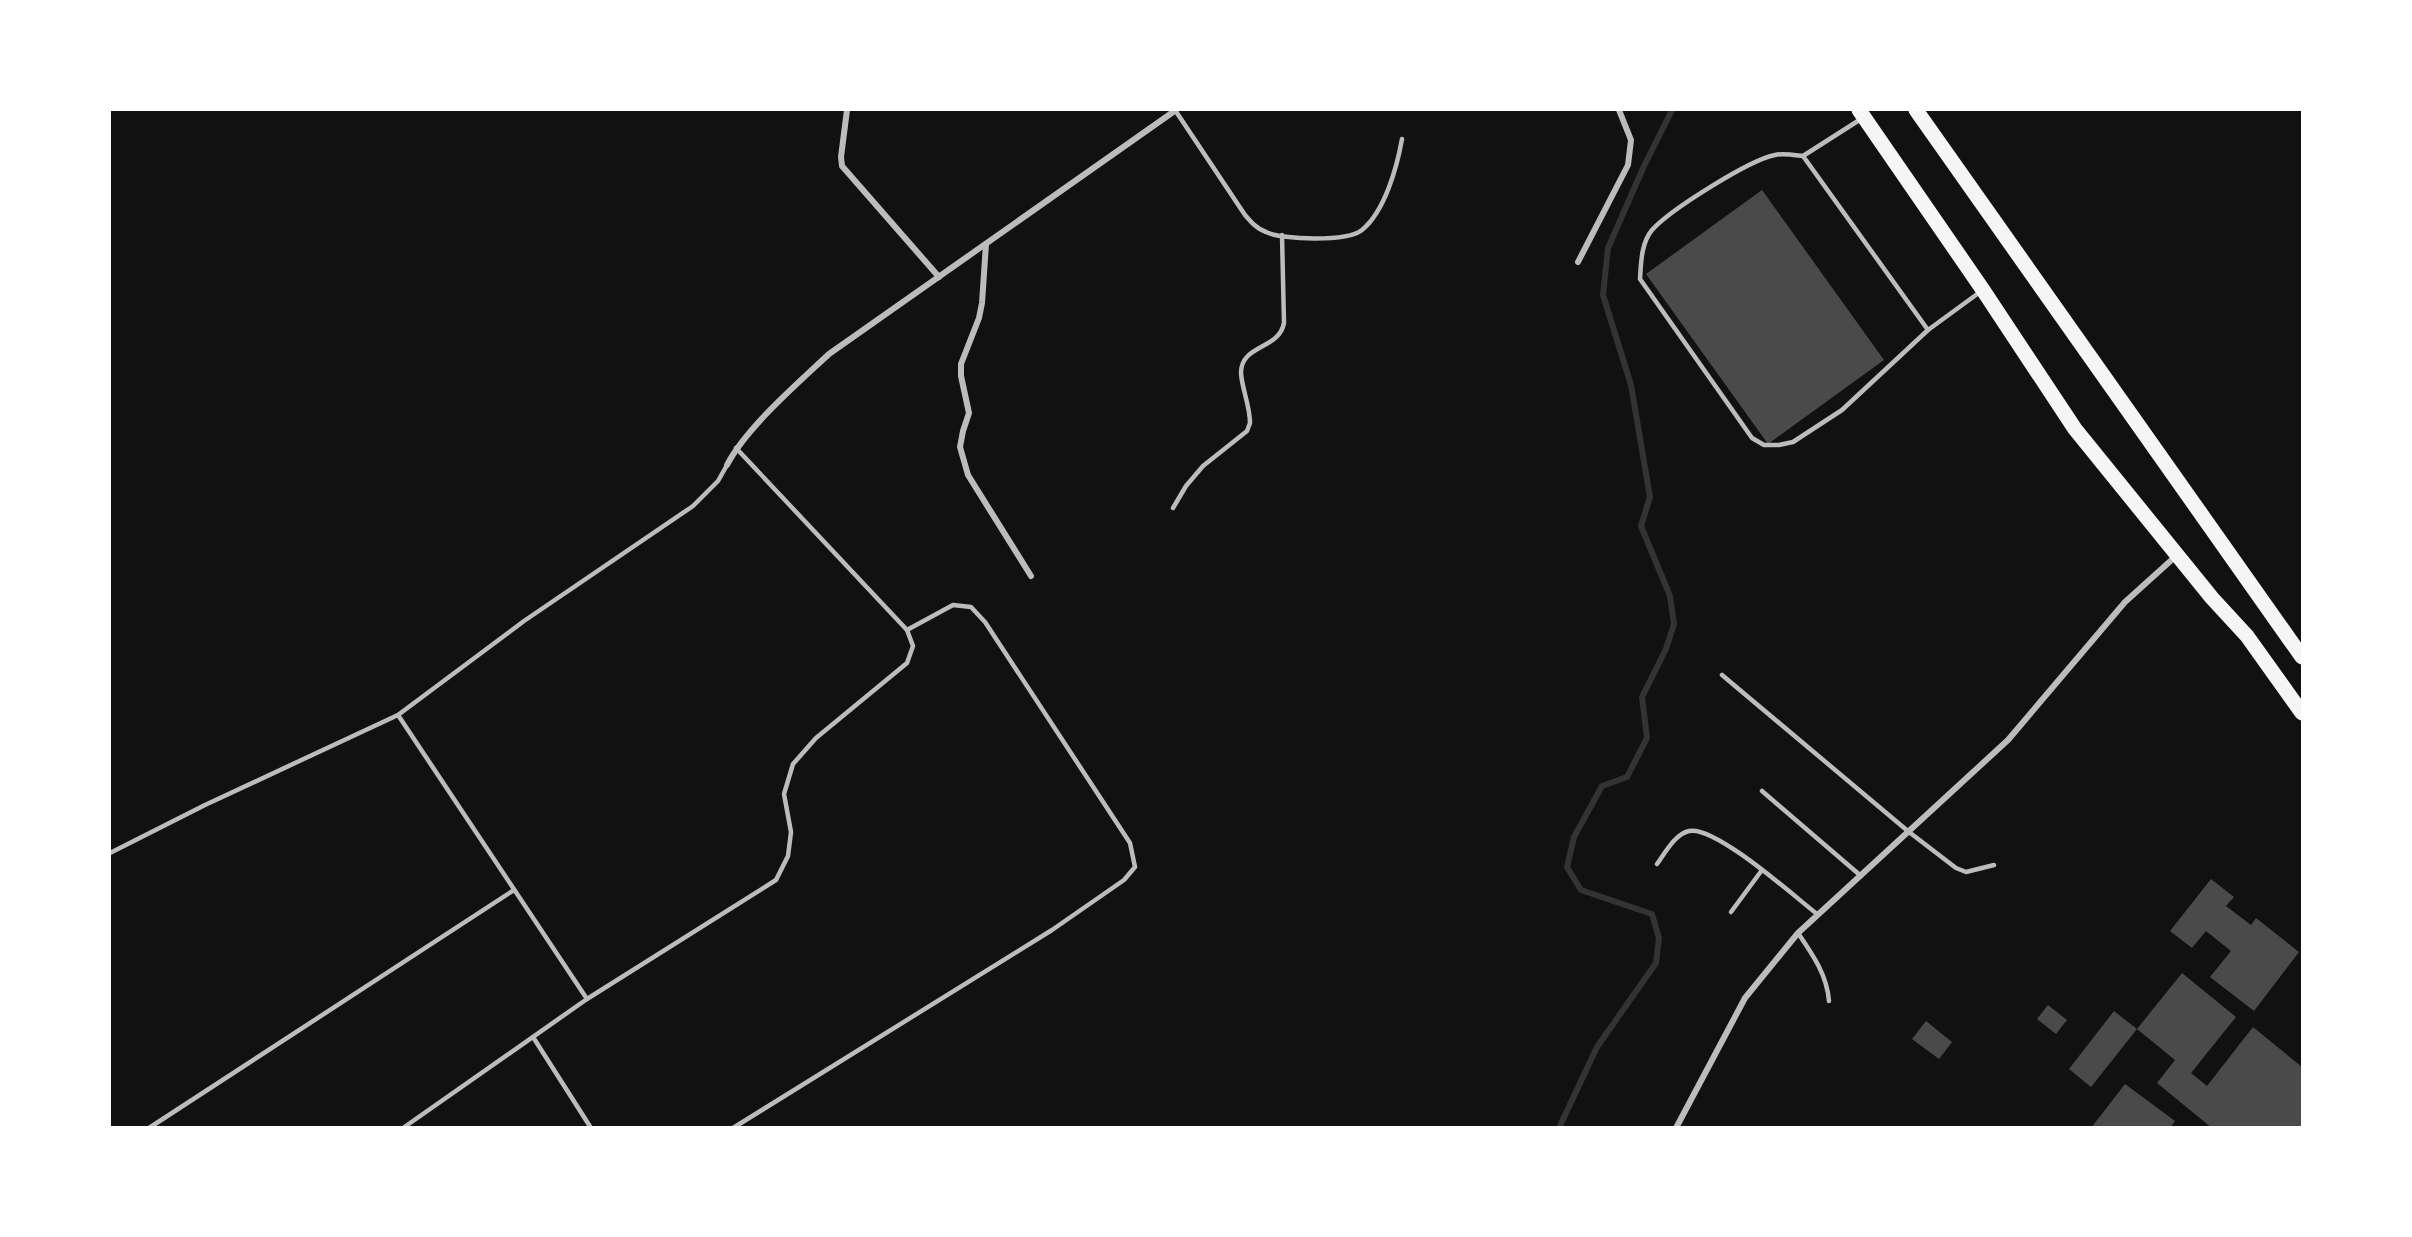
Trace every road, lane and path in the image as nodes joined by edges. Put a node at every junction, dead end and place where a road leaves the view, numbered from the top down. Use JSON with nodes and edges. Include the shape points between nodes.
{"nodes":[{"id":1,"x":847,"y":110,"type":"edge"},
{"id":2,"x":1176,"y":110,"type":"edge"},
{"id":3,"x":1619,"y":110,"type":"edge"},
{"id":4,"x":1916,"y":110,"type":"edge"},
{"id":5,"x":1861,"y":113,"type":"edge"},
{"id":6,"x":1402,"y":139,"type":"dead end"},
{"id":7,"x":1803,"y":156,"type":"junction"},
{"id":8,"x":1282,"y":236,"type":"junction"},
{"id":9,"x":986,"y":244,"type":"junction"},
{"id":10,"x":1578,"y":262,"type":"dead end"},
{"id":11,"x":939,"y":277,"type":"junction"},
{"id":12,"x":1983,"y":290,"type":"junction"},
{"id":13,"x":1928,"y":330,"type":"junction"},
{"id":14,"x":736,"y":448,"type":"junction"},
{"id":15,"x":727,"y":465,"type":"joint"},
{"id":16,"x":1173,"y":508,"type":"dead end"},
{"id":17,"x":2177,"y":555,"type":"junction"},
{"id":18,"x":1031,"y":576,"type":"dead end"},
{"id":19,"x":907,"y":630,"type":"junction"},
{"id":20,"x":2302,"y":657,"type":"edge"},
{"id":21,"x":1722,"y":675,"type":"dead end"},
{"id":22,"x":2302,"y":713,"type":"edge"},
{"id":23,"x":398,"y":715,"type":"junction"},
{"id":24,"x":1762,"y":791,"type":"dead end"},
{"id":25,"x":1909,"y":832,"type":"junction"},
{"id":26,"x":110,"y":853,"type":"edge"},
{"id":27,"x":1657,"y":864,"type":"dead end"},
{"id":28,"x":1994,"y":865,"type":"dead end"},
{"id":29,"x":1762,"y":870,"type":"junction"},
{"id":30,"x":1860,"y":876,"type":"junction"},
{"id":31,"x":514,"y":890,"type":"junction"},
{"id":32,"x":1731,"y":912,"type":"dead end"},
{"id":33,"x":1817,"y":914,"type":"junction"},
{"id":34,"x":1798,"y":933,"type":"junction"},
{"id":35,"x":588,"y":999,"type":"junction"},
{"id":36,"x":1829,"y":1001,"type":"dead end"},
{"id":37,"x":533,"y":1037,"type":"junction"},
{"id":38,"x":149,"y":1128,"type":"edge"},
{"id":39,"x":403,"y":1128,"type":"edge"},
{"id":40,"x":591,"y":1128,"type":"edge"},
{"id":41,"x":733,"y":1128,"type":"edge"},
{"id":42,"x":1676,"y":1128,"type":"edge"}],
"edges":[{"from":1,"to":11,"type":"street","via":[[842,166]]},
{"from":2,"to":8,"type":"lane","via":[[1245,216],[1268,233]]},
{"from":2,"to":9,"type":"street"},
{"from":3,"to":10,"type":"street","via":[[1631,140],[1628,165]]},
{"from":4,"to":20,"type":"main road"},
{"from":5,"to":7,"type":"lane"},
{"from":5,"to":12,"type":"main road"},
{"from":6,"to":8,"type":"lane","via":[[1396,170],[1372,218],[1361,231],[1352,236]]},
{"from":7,"to":13,"type":"lane"},
{"from":7,"to":13,"type":"lane","via":[[1773,155],[1690,200],[1652,230],[1641,260],[1640,279],[1752,438],[1764,445],[1792,442],[1842,410]]},
{"from":8,"to":16,"type":"lane","via":[[1284,323],[1276,339],[1251,352],[1244,362],[1241,372],[1250,423],[1247,431],[1203,466]]},
{"from":9,"to":11,"type":"street"},
{"from":9,"to":18,"type":"street","via":[[979,318],[961,364],[969,412],[960,447],[968,475]]},
{"from":11,"to":14,"type":"street","via":[[829,354]]},
{"from":12,"to":13,"type":"lane"},
{"from":12,"to":17,"type":"main road","via":[[2075,429]]},
{"from":14,"to":15,"type":"street"},
{"from":14,"to":19,"type":"lane"},
{"from":15,"to":23,"type":"lane","via":[[718,481],[693,506],[524,621]]},
{"from":17,"to":22,"type":"main road","via":[[2247,636]]},
{"from":17,"to":25,"type":"street","via":[[2125,602],[2008,740]]},
{"from":19,"to":35,"type":"lane","via":[[913,646],[907,663],[816,738],[793,764],[784,794],[791,832],[788,856],[776,880]]},
{"from":19,"to":41,"type":"lane","via":[[953,605],[970,607],[985,622],[1130,843],[1135,867],[1124,880],[1052,930]]},
{"from":21,"to":25,"type":"lane"},
{"from":23,"to":26,"type":"lane"},
{"from":23,"to":31,"type":"lane"},
{"from":24,"to":30,"type":"lane"},
{"from":25,"to":28,"type":"lane","via":[[1966,872]]},
{"from":25,"to":30,"type":"street"},
{"from":27,"to":29,"type":"lane","via":[[1674,841],[1688,831],[1701,831]]},
{"from":29,"to":32,"type":"lane"},
{"from":29,"to":33,"type":"lane"},
{"from":30,"to":33,"type":"street"},
{"from":31,"to":35,"type":"lane"},
{"from":31,"to":38,"type":"lane"},
{"from":33,"to":34,"type":"street"},
{"from":34,"to":36,"type":"lane","via":[[1820,966]]},
{"from":34,"to":42,"type":"street","via":[[1745,998]]},
{"from":35,"to":37,"type":"lane"},
{"from":37,"to":39,"type":"lane"},
{"from":37,"to":40,"type":"lane"}]}
